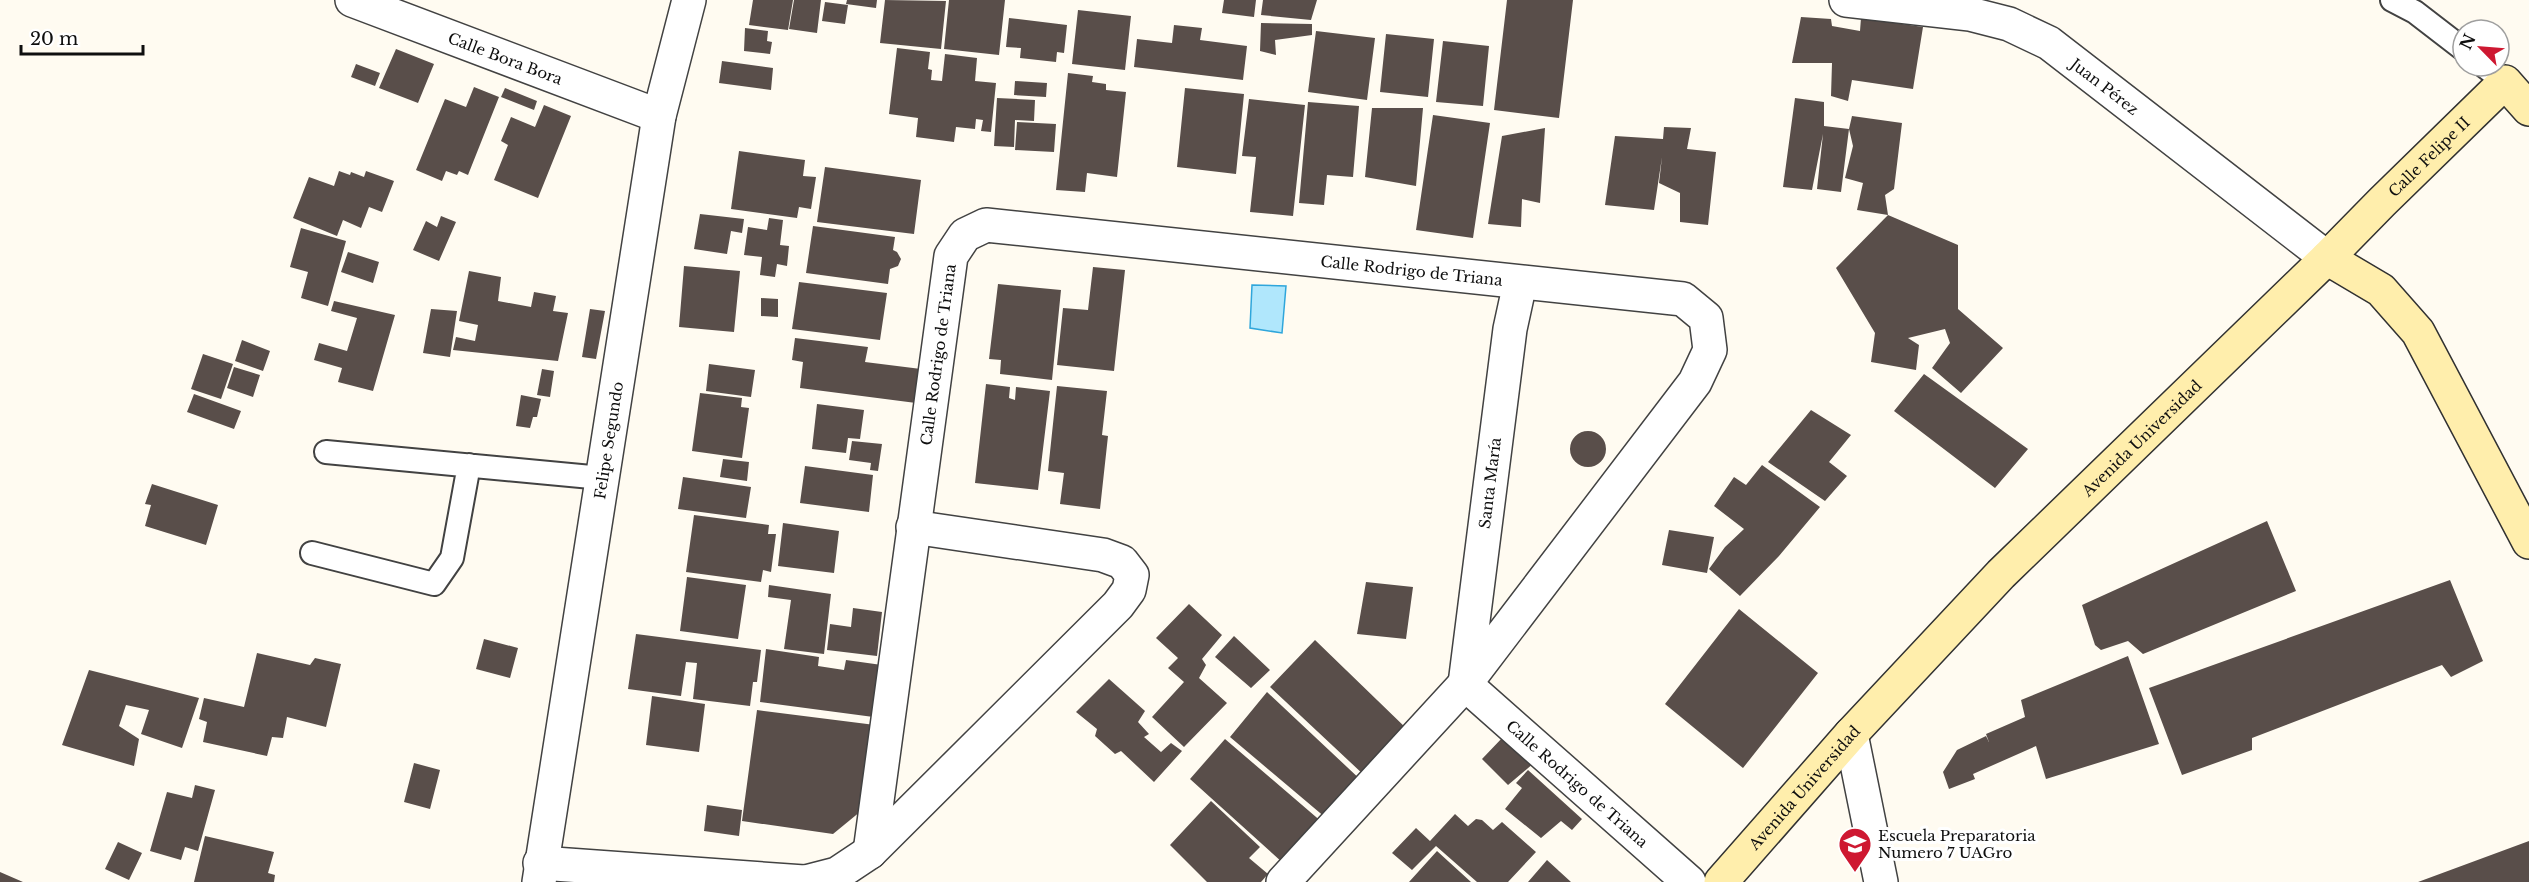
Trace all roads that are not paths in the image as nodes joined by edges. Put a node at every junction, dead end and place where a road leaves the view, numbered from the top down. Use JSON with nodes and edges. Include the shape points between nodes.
{"nodes":[{"id":1,"x":352,"y":0,"type":"edge"},
{"id":2,"x":688,"y":0,"type":"edge"},
{"id":3,"x":1846,"y":0,"type":"edge"},
{"id":4,"x":2392,"y":0,"type":"edge"},
{"id":5,"x":2451,"y":40,"type":"edge"},
{"id":6,"x":2493,"y":78,"type":"edge"},
{"id":7,"x":2499,"y":78,"type":"edge"},
{"id":8,"x":2529,"y":109,"type":"edge"},
{"id":9,"x":659,"y":116,"type":"junction"},
{"id":10,"x":2327,"y":258,"type":"junction"},
{"id":11,"x":1520,"y":283,"type":"junction"},
{"id":12,"x":326,"y":452,"type":"dead end"},
{"id":13,"x":469,"y":465,"type":"junction"},
{"id":14,"x":602,"y":478,"type":"junction"},
{"id":15,"x":913,"y":527,"type":"junction"},
{"id":16,"x":2529,"y":542,"type":"edge"},
{"id":17,"x":312,"y":553,"type":"dead end"},
{"id":18,"x":1465,"y":684,"type":"junction"},
{"id":19,"x":1851,"y":734,"type":"junction"},
{"id":20,"x":870,"y":852,"type":"junction"},
{"id":21,"x":539,"y":872,"type":"edge"},
{"id":22,"x":805,"y":882,"type":"edge"},
{"id":23,"x":1283,"y":882,"type":"edge"},
{"id":24,"x":1689,"y":882,"type":"edge"},
{"id":25,"x":1721,"y":882,"type":"edge"},
{"id":26,"x":1881,"y":882,"type":"edge"}],
"edges":[{"from":1,"to":9,"type":"street","name":"Calle Bora Bora"},
{"from":2,"to":9,"type":"street","name":"Felipe Segundo"},
{"from":3,"to":10,"type":"street","name":"Juan Pérez","via":[[1970,14],[2009,24],[2049,43]]},
{"from":4,"to":5,"type":"lane"},
{"from":6,"to":10,"type":"main road","name":"Calle Felipe II","via":[[2478,110]]},
{"from":7,"to":8,"type":"main road","name":"Calle Felipe II"},
{"from":9,"to":14,"type":"street","name":"Felipe Segundo"},
{"from":10,"to":16,"type":"main road","via":[[2381,290],[2418,332]]},
{"from":10,"to":19,"type":"main road","name":"Avenida Universidad","via":[[2001,574]]},
{"from":11,"to":15,"type":"street","name":"Calle Rodrigo de Triana","via":[[986,225],[965,235],[951,256]]},
{"from":11,"to":18,"type":"street","name":"Santa María","via":[[1510,329]]},
{"from":11,"to":18,"type":"street","name":"Calle Rodrigo de Triana","via":[[1683,299],[1706,318],[1710,350],[1695,382]]},
{"from":12,"to":13,"type":"lane"},
{"from":13,"to":14,"type":"lane"},
{"from":13,"to":17,"type":"lane","via":[[452,558],[434,584]]},
{"from":14,"to":21,"type":"street","name":"Felipe Segundo"},
{"from":15,"to":20,"type":"street","name":"Calle Rodrigo de Triana"},
{"from":15,"to":20,"type":"street","via":[[1103,555],[1122,562],[1132,575],[1129,590],[1118,605]]},
{"from":18,"to":23,"type":"street","name":"Calle Rodrigo de Triana"},
{"from":18,"to":24,"type":"street","name":"Calle Rodrigo de Triana"},
{"from":19,"to":25,"type":"main road","name":"Avenida Universidad"},
{"from":19,"to":26,"type":"street"},
{"from":20,"to":22,"type":"street","via":[[837,874]]},
{"from":21,"to":22,"type":"street"}]}
